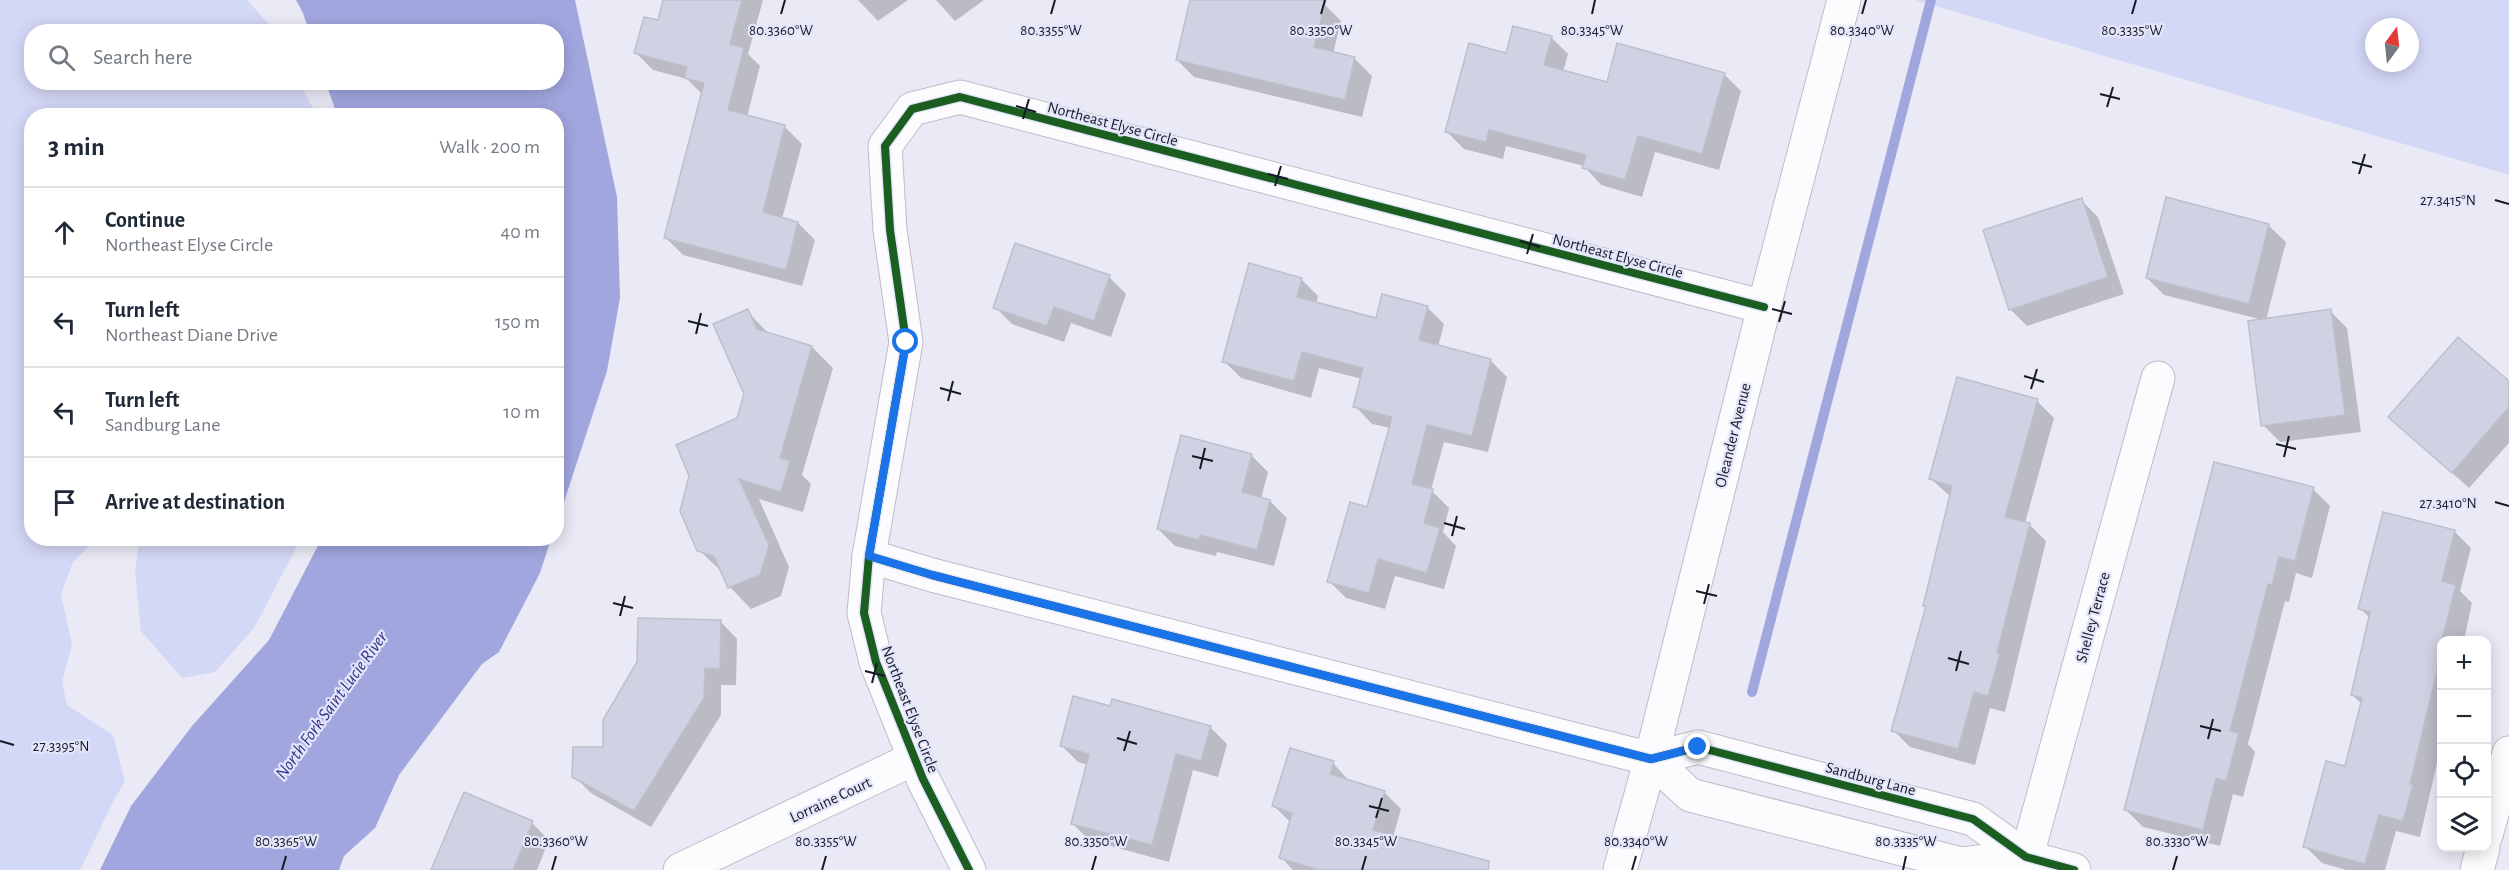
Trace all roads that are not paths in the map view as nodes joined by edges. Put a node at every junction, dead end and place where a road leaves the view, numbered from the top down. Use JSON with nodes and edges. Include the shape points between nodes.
{"nodes":[{"id":1,"x":1844,"y":0,"type":"edge"},
{"id":2,"x":1764,"y":307,"type":"junction"},
{"id":3,"x":2158,"y":378,"type":"dead end"},
{"id":4,"x":869,"y":556,"type":"junction"},
{"id":5,"x":2509,"y":753,"type":"edge"},
{"id":6,"x":915,"y":758,"type":"junction"},
{"id":7,"x":1651,"y":759,"type":"junction"},
{"id":8,"x":2491,"y":820,"type":"edge"},
{"id":9,"x":2482,"y":852,"type":"edge"},
{"id":10,"x":2024,"y":863,"type":"edge"},
{"id":11,"x":680,"y":870,"type":"edge"},
{"id":12,"x":969,"y":870,"type":"edge"},
{"id":13,"x":1620,"y":870,"type":"edge"},
{"id":14,"x":2074,"y":870,"type":"edge"},
{"id":15,"x":2477,"y":870,"type":"edge"}],
"edges":[{"from":1,"to":2,"type":"street","name":"Oleander Avenue"},
{"from":2,"to":4,"type":"street","name":"Northeast Elyse Circle","via":[[960,97],[912,109],[885,146],[890,230],[906,342]]},
{"from":2,"to":7,"type":"street","name":"Oleander Avenue"},
{"from":3,"to":10,"type":"street","name":"Shelley Terrace"},
{"from":4,"to":6,"type":"street","name":"Northeast Elyse Circle","via":[[864,613],[876,662]]},
{"from":4,"to":7,"type":"street"},
{"from":5,"to":8,"type":"street"},
{"from":6,"to":11,"type":"street","name":"Lorraine Court"},
{"from":6,"to":12,"type":"street","name":"Northeast Elyse Circle"},
{"from":7,"to":10,"type":"street","name":"Sandburg Lane","via":[[1690,795],[1961,864]]},
{"from":7,"to":10,"type":"street","name":"Sandburg Lane","via":[[1698,747],[1973,819]]},
{"from":7,"to":13,"type":"street","name":"Oleander Avenue"},
{"from":9,"to":15,"type":"street"},
{"from":10,"to":14,"type":"street","name":"Sandburg Lane"}]}
